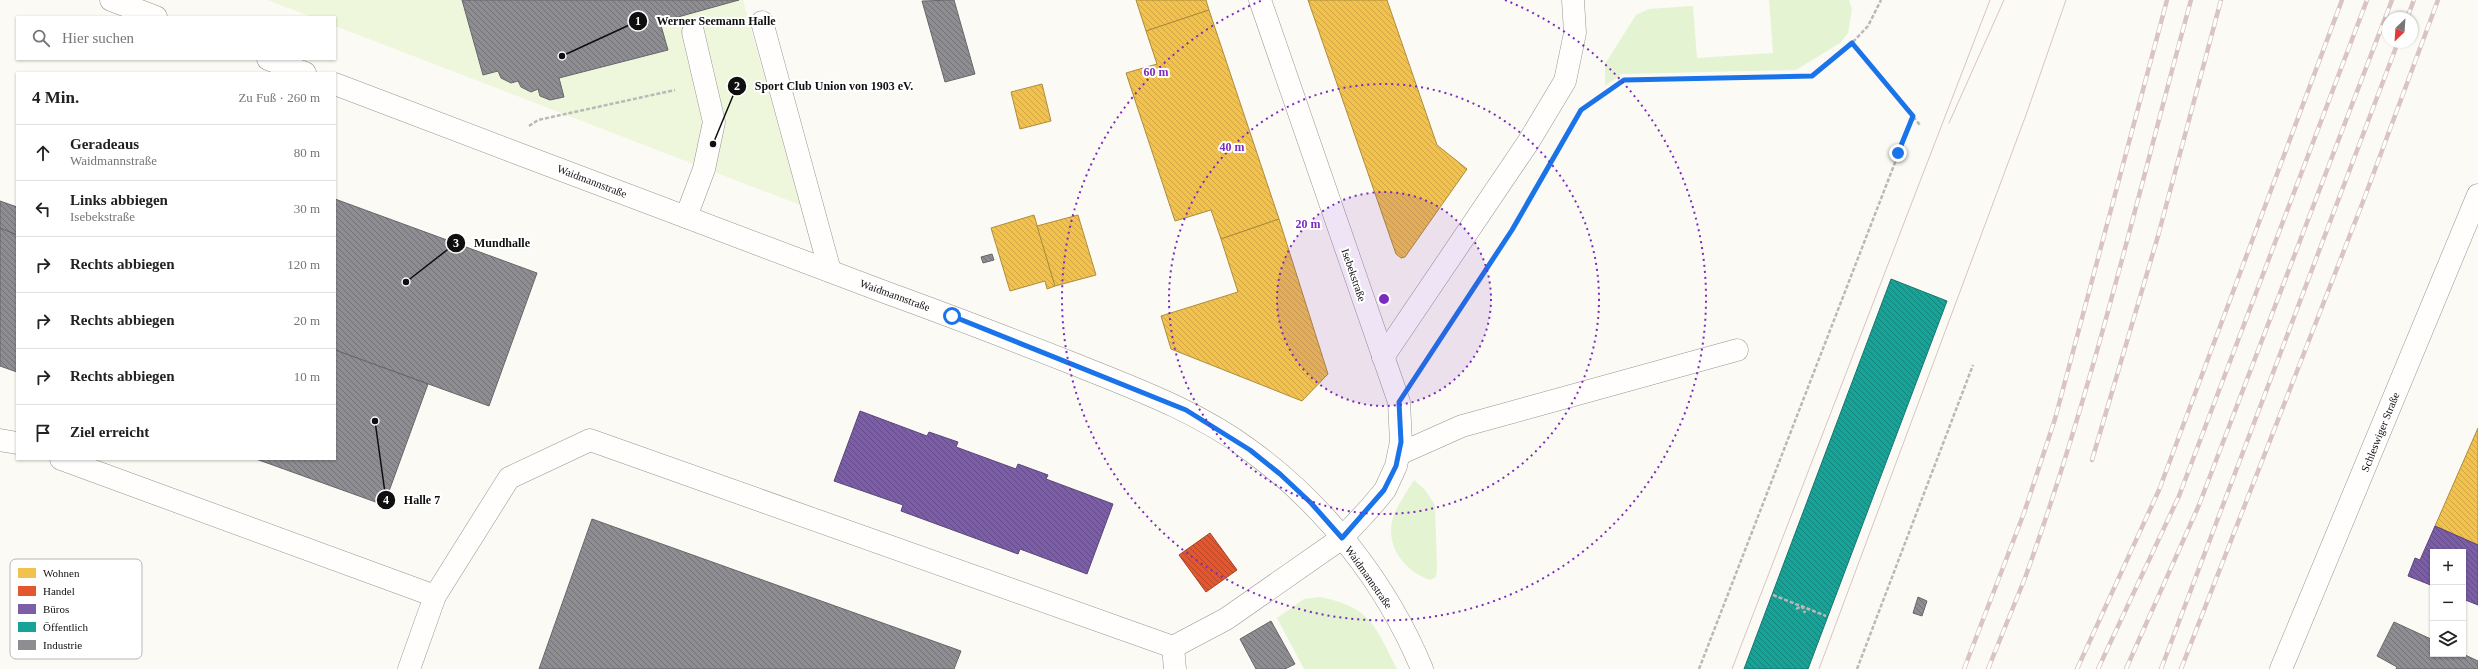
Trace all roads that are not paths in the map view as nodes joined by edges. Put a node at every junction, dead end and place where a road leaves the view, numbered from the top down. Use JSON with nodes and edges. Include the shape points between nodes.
{"nodes":[{"id":1,"x":111,"y":0,"type":"edge"},
{"id":2,"x":1260,"y":0,"type":"edge"},
{"id":3,"x":1573,"y":0,"type":"edge"},
{"id":4,"x":153,"y":16,"type":"edge"},
{"id":5,"x":762,"y":22,"type":"dead end"},
{"id":6,"x":693,"y":32,"type":"dead end"},
{"id":7,"x":271,"y":60,"type":"edge"},
{"id":8,"x":302,"y":72,"type":"edge"},
{"id":9,"x":336,"y":84,"type":"edge"},
{"id":10,"x":2478,"y":195,"type":"edge"},
{"id":11,"x":686,"y":216,"type":"junction"},
{"id":12,"x":830,"y":271,"type":"junction"},
{"id":13,"x":1737,"y":350,"type":"dead end"},
{"id":14,"x":1382,"y":357,"type":"junction"},
{"id":15,"x":0,"y":440,"type":"edge"},
{"id":16,"x":16,"y":443,"type":"edge"},
{"id":17,"x":1399,"y":454,"type":"junction"},
{"id":18,"x":64,"y":460,"type":"edge"},
{"id":19,"x":1342,"y":538,"type":"junction"},
{"id":20,"x":435,"y":596,"type":"junction"},
{"id":21,"x":1173,"y":647,"type":"junction"},
{"id":22,"x":409,"y":669,"type":"edge"},
{"id":23,"x":1175,"y":669,"type":"edge"},
{"id":24,"x":1422,"y":669,"type":"edge"},
{"id":25,"x":2281,"y":669,"type":"edge"}],
"edges":[{"from":1,"to":4,"type":"street"},
{"from":2,"to":14,"type":"street","name":"Isebekstraße"},
{"from":3,"to":14,"type":"street","via":[[1575,33],[1565,81],[1529,141]]},
{"from":5,"to":12,"type":"street"},
{"from":6,"to":11,"type":"street","via":[[714,122],[704,169]]},
{"from":7,"to":8,"type":"street"},
{"from":9,"to":11,"type":"street","name":"Waidmannstraße"},
{"from":10,"to":25,"type":"street","name":"Schleswiger Straße"},
{"from":11,"to":12,"type":"street","name":"Waidmannstraße"},
{"from":12,"to":19,"type":"street","name":"Waidmannstraße","via":[[959,319],[1186,410],[1250,450],[1280,474],[1311,503]]},
{"from":13,"to":17,"type":"street","via":[[1462,426]]},
{"from":14,"to":17,"type":"street","name":"Isebekstraße","via":[[1399,402]]},
{"from":15,"to":16,"type":"street"},
{"from":17,"to":19,"type":"street","name":"Isebekstraße","via":[[1384,490]]},
{"from":18,"to":20,"type":"street"},
{"from":19,"to":21,"type":"street","name":"Isebekstraße","via":[[1226,619]]},
{"from":19,"to":24,"type":"street","name":"Waidmannstraße","via":[[1398,619]]},
{"from":20,"to":21,"type":"street","via":[[508,478],[590,440]]},
{"from":20,"to":22,"type":"street"},
{"from":21,"to":23,"type":"street"}]}
